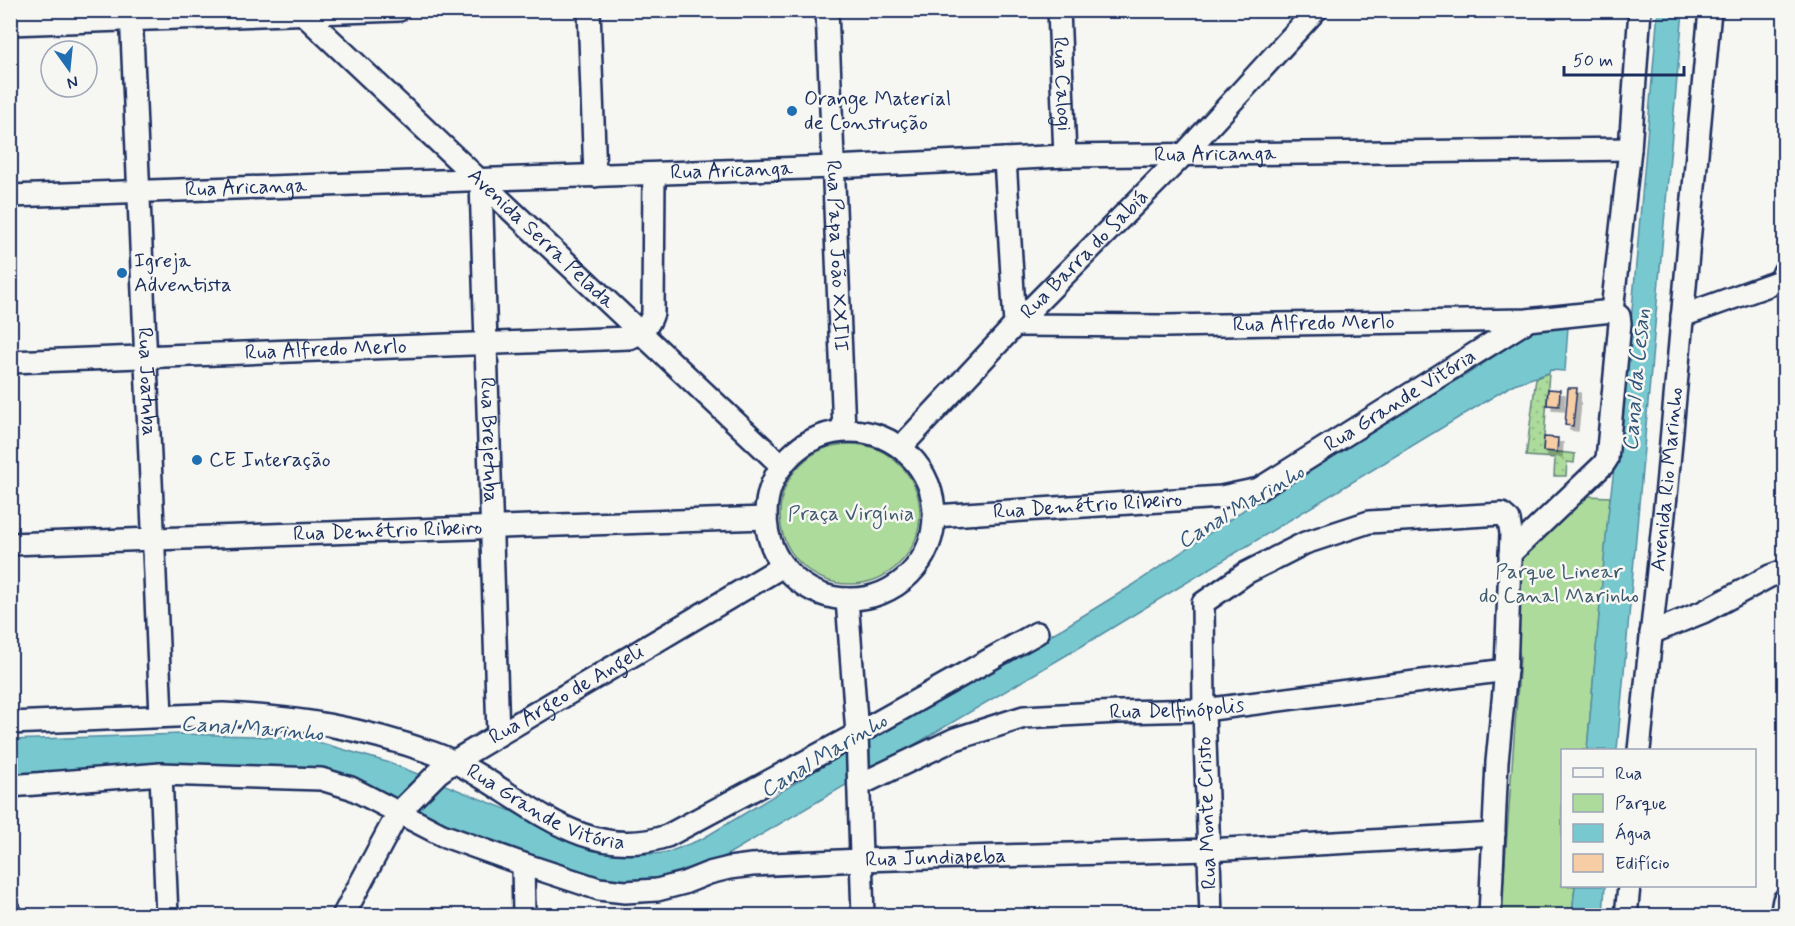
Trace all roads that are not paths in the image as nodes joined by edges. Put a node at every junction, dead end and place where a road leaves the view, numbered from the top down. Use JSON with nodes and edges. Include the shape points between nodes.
{"nodes":[{"id":1,"x":399,"y":10,"type":"edge"},
{"id":2,"x":589,"y":10,"type":"edge"},
{"id":3,"x":827,"y":10,"type":"edge"},
{"id":4,"x":1059,"y":10,"type":"edge"},
{"id":5,"x":1316,"y":10,"type":"edge"},
{"id":6,"x":1640,"y":10,"type":"edge"},
{"id":7,"x":1710,"y":10,"type":"edge"},
{"id":8,"x":301,"y":12,"type":"edge"},
{"id":9,"x":131,"y":15,"type":"edge"},
{"id":10,"x":10,"y":24,"type":"edge"},
{"id":11,"x":1630,"y":149,"type":"junction"},
{"id":12,"x":1184,"y":154,"type":"junction"},
{"id":13,"x":1065,"y":156,"type":"junction"},
{"id":14,"x":1005,"y":159,"type":"junction"},
{"id":15,"x":833,"y":168,"type":"junction"},
{"id":16,"x":654,"y":174,"type":"junction"},
{"id":17,"x":595,"y":176,"type":"junction"},
{"id":18,"x":480,"y":181,"type":"junction"},
{"id":19,"x":139,"y":192,"type":"junction"},
{"id":20,"x":10,"y":196,"type":"edge"},
{"id":21,"x":1782,"y":277,"type":"edge"},
{"id":22,"x":1612,"y":310,"type":"junction"},
{"id":23,"x":1682,"y":316,"type":"junction"},
{"id":24,"x":1527,"y":320,"type":"junction"},
{"id":25,"x":1014,"y":325,"type":"junction"},
{"id":26,"x":641,"y":333,"type":"junction"},
{"id":27,"x":486,"y":344,"type":"junction"},
{"id":28,"x":146,"y":357,"type":"junction"},
{"id":29,"x":10,"y":362,"type":"edge"},
{"id":30,"x":844,"y":430,"type":"junction"},
{"id":31,"x":901,"y":447,"type":"junction"},
{"id":32,"x":783,"y":466,"type":"junction"},
{"id":33,"x":1241,"y":494,"type":"joint"},
{"id":34,"x":935,"y":516,"type":"junction"},
{"id":35,"x":766,"y":518,"type":"junction"},
{"id":36,"x":492,"y":527,"type":"junction"},
{"id":37,"x":154,"y":539,"type":"junction"},
{"id":38,"x":10,"y":544,"type":"edge"},
{"id":39,"x":1510,"y":554,"type":"junction"},
{"id":40,"x":783,"y":566,"type":"junction"},
{"id":41,"x":1785,"y":571,"type":"edge"},
{"id":42,"x":847,"y":599,"type":"junction"},
{"id":43,"x":1037,"y":633,"type":"dead end"},
{"id":44,"x":1650,"y":633,"type":"junction"},
{"id":45,"x":1506,"y":670,"type":"junction"},
{"id":46,"x":1204,"y":710,"type":"junction"},
{"id":47,"x":161,"y":716,"type":"junction"},
{"id":48,"x":10,"y":723,"type":"edge"},
{"id":49,"x":498,"y":735,"type":"junction"},
{"id":50,"x":857,"y":738,"type":"junction"},
{"id":51,"x":1639,"y":749,"type":"edge"},
{"id":52,"x":446,"y":767,"type":"junction"},
{"id":53,"x":161,"y":774,"type":"junction"},
{"id":54,"x":859,"y":782,"type":"junction"},
{"id":55,"x":10,"y":786,"type":"edge"},
{"id":56,"x":401,"y":809,"type":"junction"},
{"id":57,"x":1494,"y":834,"type":"junction"},
{"id":58,"x":1209,"y":850,"type":"junction"},
{"id":59,"x":861,"y":860,"type":"junction"},
{"id":60,"x":523,"y":864,"type":"junction"},
{"id":61,"x":1629,"y":887,"type":"edge"},
{"id":62,"x":1785,"y":900,"type":"edge"},
{"id":63,"x":168,"y":915,"type":"edge"},
{"id":64,"x":343,"y":915,"type":"edge"},
{"id":65,"x":524,"y":915,"type":"edge"},
{"id":66,"x":863,"y":915,"type":"edge"},
{"id":67,"x":1211,"y":915,"type":"edge"},
{"id":68,"x":1490,"y":915,"type":"edge"},
{"id":69,"x":1626,"y":915,"type":"edge"},
{"id":70,"x":1781,"y":915,"type":"edge"}],
"edges":[{"from":1,"to":8,"type":"street"},
{"from":2,"to":17,"type":"street"},
{"from":3,"to":15,"type":"street","name":"Rua Papa João XXIII"},
{"from":4,"to":13,"type":"street","name":"Rua Calogi"},
{"from":5,"to":12,"type":"street","name":"Rua Barra do Sabiá"},
{"from":6,"to":11,"type":"street"},
{"from":7,"to":23,"type":"street","name":"Avenida Rio Marinho"},
{"from":8,"to":9,"type":"street"},
{"from":8,"to":18,"type":"street","name":"Avenida Serra Pelada"},
{"from":9,"to":10,"type":"street"},
{"from":9,"to":19,"type":"street","name":"Rua Joatuba"},
{"from":11,"to":12,"type":"street","name":"Rua Aricanga"},
{"from":11,"to":22,"type":"street"},
{"from":12,"to":13,"type":"street","name":"Rua Aricanga"},
{"from":12,"to":25,"type":"street","name":"Rua Barra do Sabiá"},
{"from":13,"to":14,"type":"street","name":"Rua Aricanga"},
{"from":14,"to":15,"type":"street","name":"Rua Aricanga"},
{"from":14,"to":25,"type":"street"},
{"from":15,"to":16,"type":"street","name":"Rua Aricanga"},
{"from":15,"to":30,"type":"street","name":"Rua Papa João XXIII"},
{"from":16,"to":17,"type":"street","name":"Rua Aricanga"},
{"from":16,"to":26,"type":"street","via":[[653,314]]},
{"from":17,"to":18,"type":"street","name":"Rua Aricanga"},
{"from":18,"to":19,"type":"street","name":"Rua Aricanga"},
{"from":18,"to":26,"type":"street","name":"Avenida Serra Pelada"},
{"from":18,"to":27,"type":"street","name":"Rua Brejetuba"},
{"from":19,"to":20,"type":"street","name":"Rua Aricanga"},
{"from":19,"to":28,"type":"street","name":"Rua Joatuba"},
{"from":21,"to":23,"type":"street"},
{"from":22,"to":24,"type":"street","name":"Rua Alfredo Merlo"},
{"from":22,"to":39,"type":"street","via":[[1620,319],[1607,459]]},
{"from":23,"to":44,"type":"street","name":"Avenida Rio Marinho"},
{"from":24,"to":25,"type":"street","name":"Rua Alfredo Merlo"},
{"from":24,"to":33,"type":"street","name":"Rua Grande Vitória","via":[[1279,477]]},
{"from":25,"to":31,"type":"street","name":"Rua Barra do Sabiá"},
{"from":26,"to":27,"type":"street","name":"Rua Alfredo Merlo","via":[[622,339]]},
{"from":26,"to":32,"type":"street","name":"Avenida Serra Pelada"},
{"from":27,"to":28,"type":"street","name":"Rua Alfredo Merlo"},
{"from":27,"to":36,"type":"street","name":"Rua Brejetuba"},
{"from":28,"to":29,"type":"street","name":"Rua Alfredo Merlo"},
{"from":28,"to":37,"type":"street","name":"Rua Joatuba"},
{"from":30,"to":31,"type":"street","via":[[874,433]]},
{"from":30,"to":32,"type":"street","via":[[809,442]]},
{"from":31,"to":34,"type":"street","via":[[926,477]]},
{"from":32,"to":35,"type":"street","via":[[769,494]]},
{"from":33,"to":34,"type":"street","name":"Rua Demétrio Ribeiro"},
{"from":34,"to":42,"type":"street","via":[[924,555],[905,579],[878,594]]},
{"from":35,"to":36,"type":"street","name":"Rua Demétrio Ribeiro"},
{"from":35,"to":40,"type":"street","via":[[771,543]]},
{"from":36,"to":37,"type":"street","name":"Rua Demétrio Ribeiro"},
{"from":36,"to":49,"type":"street","name":"Rua Brejetuba"},
{"from":37,"to":38,"type":"street","name":"Rua Demétrio Ribeiro"},
{"from":37,"to":47,"type":"street","name":"Rua Joatuba"},
{"from":39,"to":45,"type":"street"},
{"from":39,"to":46,"type":"street","name":"Rua Monte Cristo","via":[[1510,525],[1502,514],[1369,522],[1305,543],[1246,573],[1203,603]]},
{"from":40,"to":42,"type":"street","via":[[811,590]]},
{"from":40,"to":49,"type":"street","name":"Rua Argeo de Angeli"},
{"from":41,"to":44,"type":"street","via":[[1703,612]]},
{"from":42,"to":50,"type":"street"},
{"from":43,"to":50,"type":"street","name":"Rua Grande Vitória"},
{"from":44,"to":51,"type":"street","name":"Avenida Rio Marinho"},
{"from":45,"to":46,"type":"street","name":"Rua Delfinópolis"},
{"from":45,"to":57,"type":"street"},
{"from":46,"to":54,"type":"street","name":"Rua Delfinópolis","via":[[1024,717],[955,739]]},
{"from":46,"to":58,"type":"street","name":"Rua Monte Cristo"},
{"from":47,"to":48,"type":"street","name":"Rua Grande Vitória"},
{"from":47,"to":52,"type":"street","name":"Rua Grande Vitória","via":[[223,714],[323,723],[384,738]]},
{"from":49,"to":52,"type":"street","name":"Rua Argeo de Angeli"},
{"from":50,"to":52,"type":"street","name":"Rua Grande Vitória","via":[[667,836],[628,843],[596,838],[555,823],[472,771]]},
{"from":50,"to":54,"type":"street"},
{"from":52,"to":56,"type":"street","name":"Rua Argeo de Angeli"},
{"from":53,"to":55,"type":"street"},
{"from":53,"to":56,"type":"street","via":[[321,779]]},
{"from":53,"to":63,"type":"street"},
{"from":54,"to":59,"type":"street"},
{"from":56,"to":60,"type":"street","name":"Rua Jundiapeba","via":[[442,835]]},
{"from":56,"to":64,"type":"street","name":"Rua Argeo de Angeli"},
{"from":57,"to":58,"type":"street","name":"Rua Jundiapeba"},
{"from":57,"to":68,"type":"street"},
{"from":58,"to":59,"type":"street","name":"Rua Jundiapeba"},
{"from":58,"to":67,"type":"street","name":"Rua Monte Cristo"},
{"from":59,"to":60,"type":"street","name":"Rua Jundiapeba","via":[[729,868],[657,890],[625,892],[598,889]]},
{"from":59,"to":66,"type":"street"},
{"from":60,"to":65,"type":"street"},
{"from":61,"to":69,"type":"street"},
{"from":62,"to":70,"type":"street"}]}
